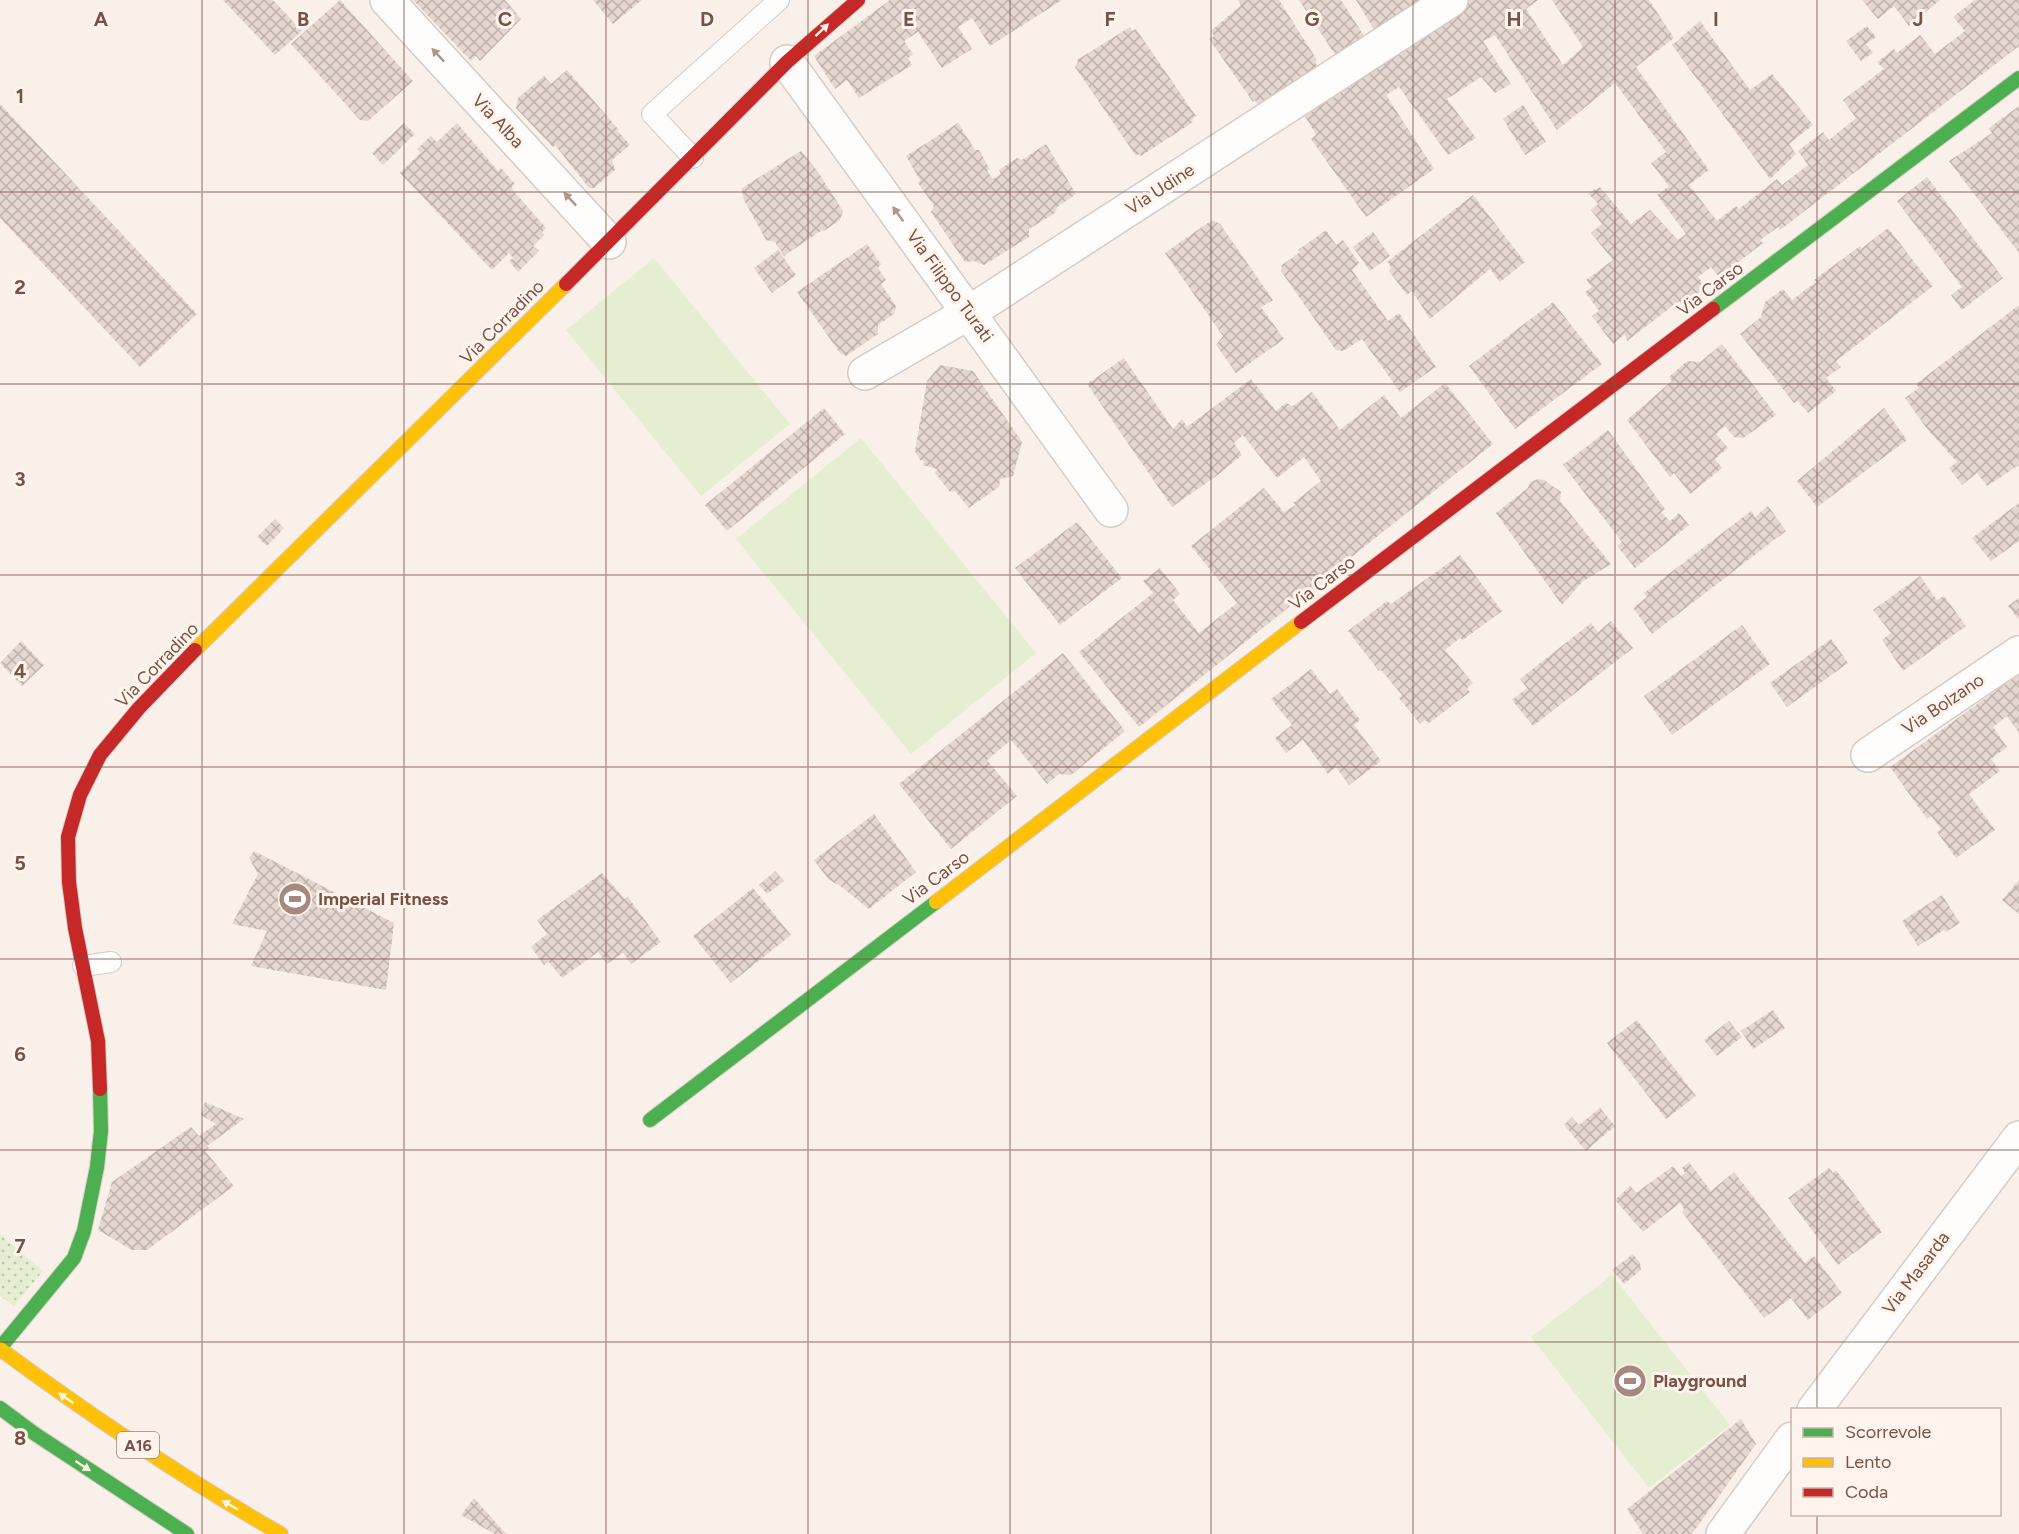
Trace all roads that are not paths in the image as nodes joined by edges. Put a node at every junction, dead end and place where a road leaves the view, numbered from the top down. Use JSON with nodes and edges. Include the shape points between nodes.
{"nodes":[{"id":1,"x":387,"y":0,"type":"edge"},
{"id":2,"x":779,"y":0,"type":"edge"},
{"id":3,"x":858,"y":0,"type":"edge"},
{"id":4,"x":1451,"y":0,"type":"edge"},
{"id":5,"x":787,"y":62,"type":"junction"},
{"id":6,"x":2019,"y":78,"type":"edge"},
{"id":7,"x":693,"y":158,"type":"junction"},
{"id":8,"x":609,"y":242,"type":"junction"},
{"id":9,"x":970,"y":312,"type":"junction"},
{"id":10,"x":865,"y":373,"type":"dead end"},
{"id":11,"x":1111,"y":510,"type":"dead end"},
{"id":12,"x":2019,"y":653,"type":"edge"},
{"id":13,"x":1868,"y":755,"type":"dead end"},
{"id":14,"x":111,"y":962,"type":"dead end"},
{"id":15,"x":83,"y":966,"type":"junction"},
{"id":16,"x":650,"y":1120,"type":"dead end"},
{"id":17,"x":2019,"y":1138,"type":"edge"},
{"id":18,"x":0,"y":1348,"type":"edge"},
{"id":19,"x":0,"y":1408,"type":"edge"},
{"id":20,"x":1816,"y":1408,"type":"edge"},
{"id":21,"x":1791,"y":1439,"type":"edge"},
{"id":22,"x":187,"y":1534,"type":"edge"},
{"id":23,"x":280,"y":1534,"type":"edge"},
{"id":24,"x":1723,"y":1534,"type":"edge"}],
"edges":[{"from":8,"to":1,"type":"street","name":"Via Alba","one_way":true},
{"from":2,"to":7,"type":"lane","via":[[652,114]]},
{"from":5,"to":3,"type":"main road","name":"Via Corradino","one_way":true},
{"from":4,"to":9,"type":"street","name":"Via Udine"},
{"from":5,"to":7,"type":"main road","name":"Via Corradino"},
{"from":9,"to":5,"type":"street","name":"Via Filippo Turati","one_way":true},
{"from":6,"to":16,"type":"main road","name":"Via Carso"},
{"from":7,"to":8,"type":"main road","name":"Via Corradino"},
{"from":8,"to":15,"type":"main road","name":"Via Corradino","via":[[182,663],[100,754],[80,795],[68,837],[69,882]]},
{"from":9,"to":10,"type":"street","name":"Via Udine"},
{"from":9,"to":11,"type":"street","name":"Via Filippo Turati"},
{"from":12,"to":13,"type":"street","name":"Via Bolzano"},
{"from":14,"to":15,"type":"lane"},
{"from":15,"to":18,"type":"main road","name":"Via Corradino","via":[[98,1041],[101,1131],[84,1231],[74,1258]]},
{"from":17,"to":20,"type":"street","name":"Via Masarda"},
{"from":23,"to":18,"type":"main road","number":"A16","one_way":true,"via":[[225,1503],[63,1396]]},
{"from":19,"to":22,"type":"main road","number":"A16","one_way":true},
{"from":21,"to":24,"type":"street"}]}
